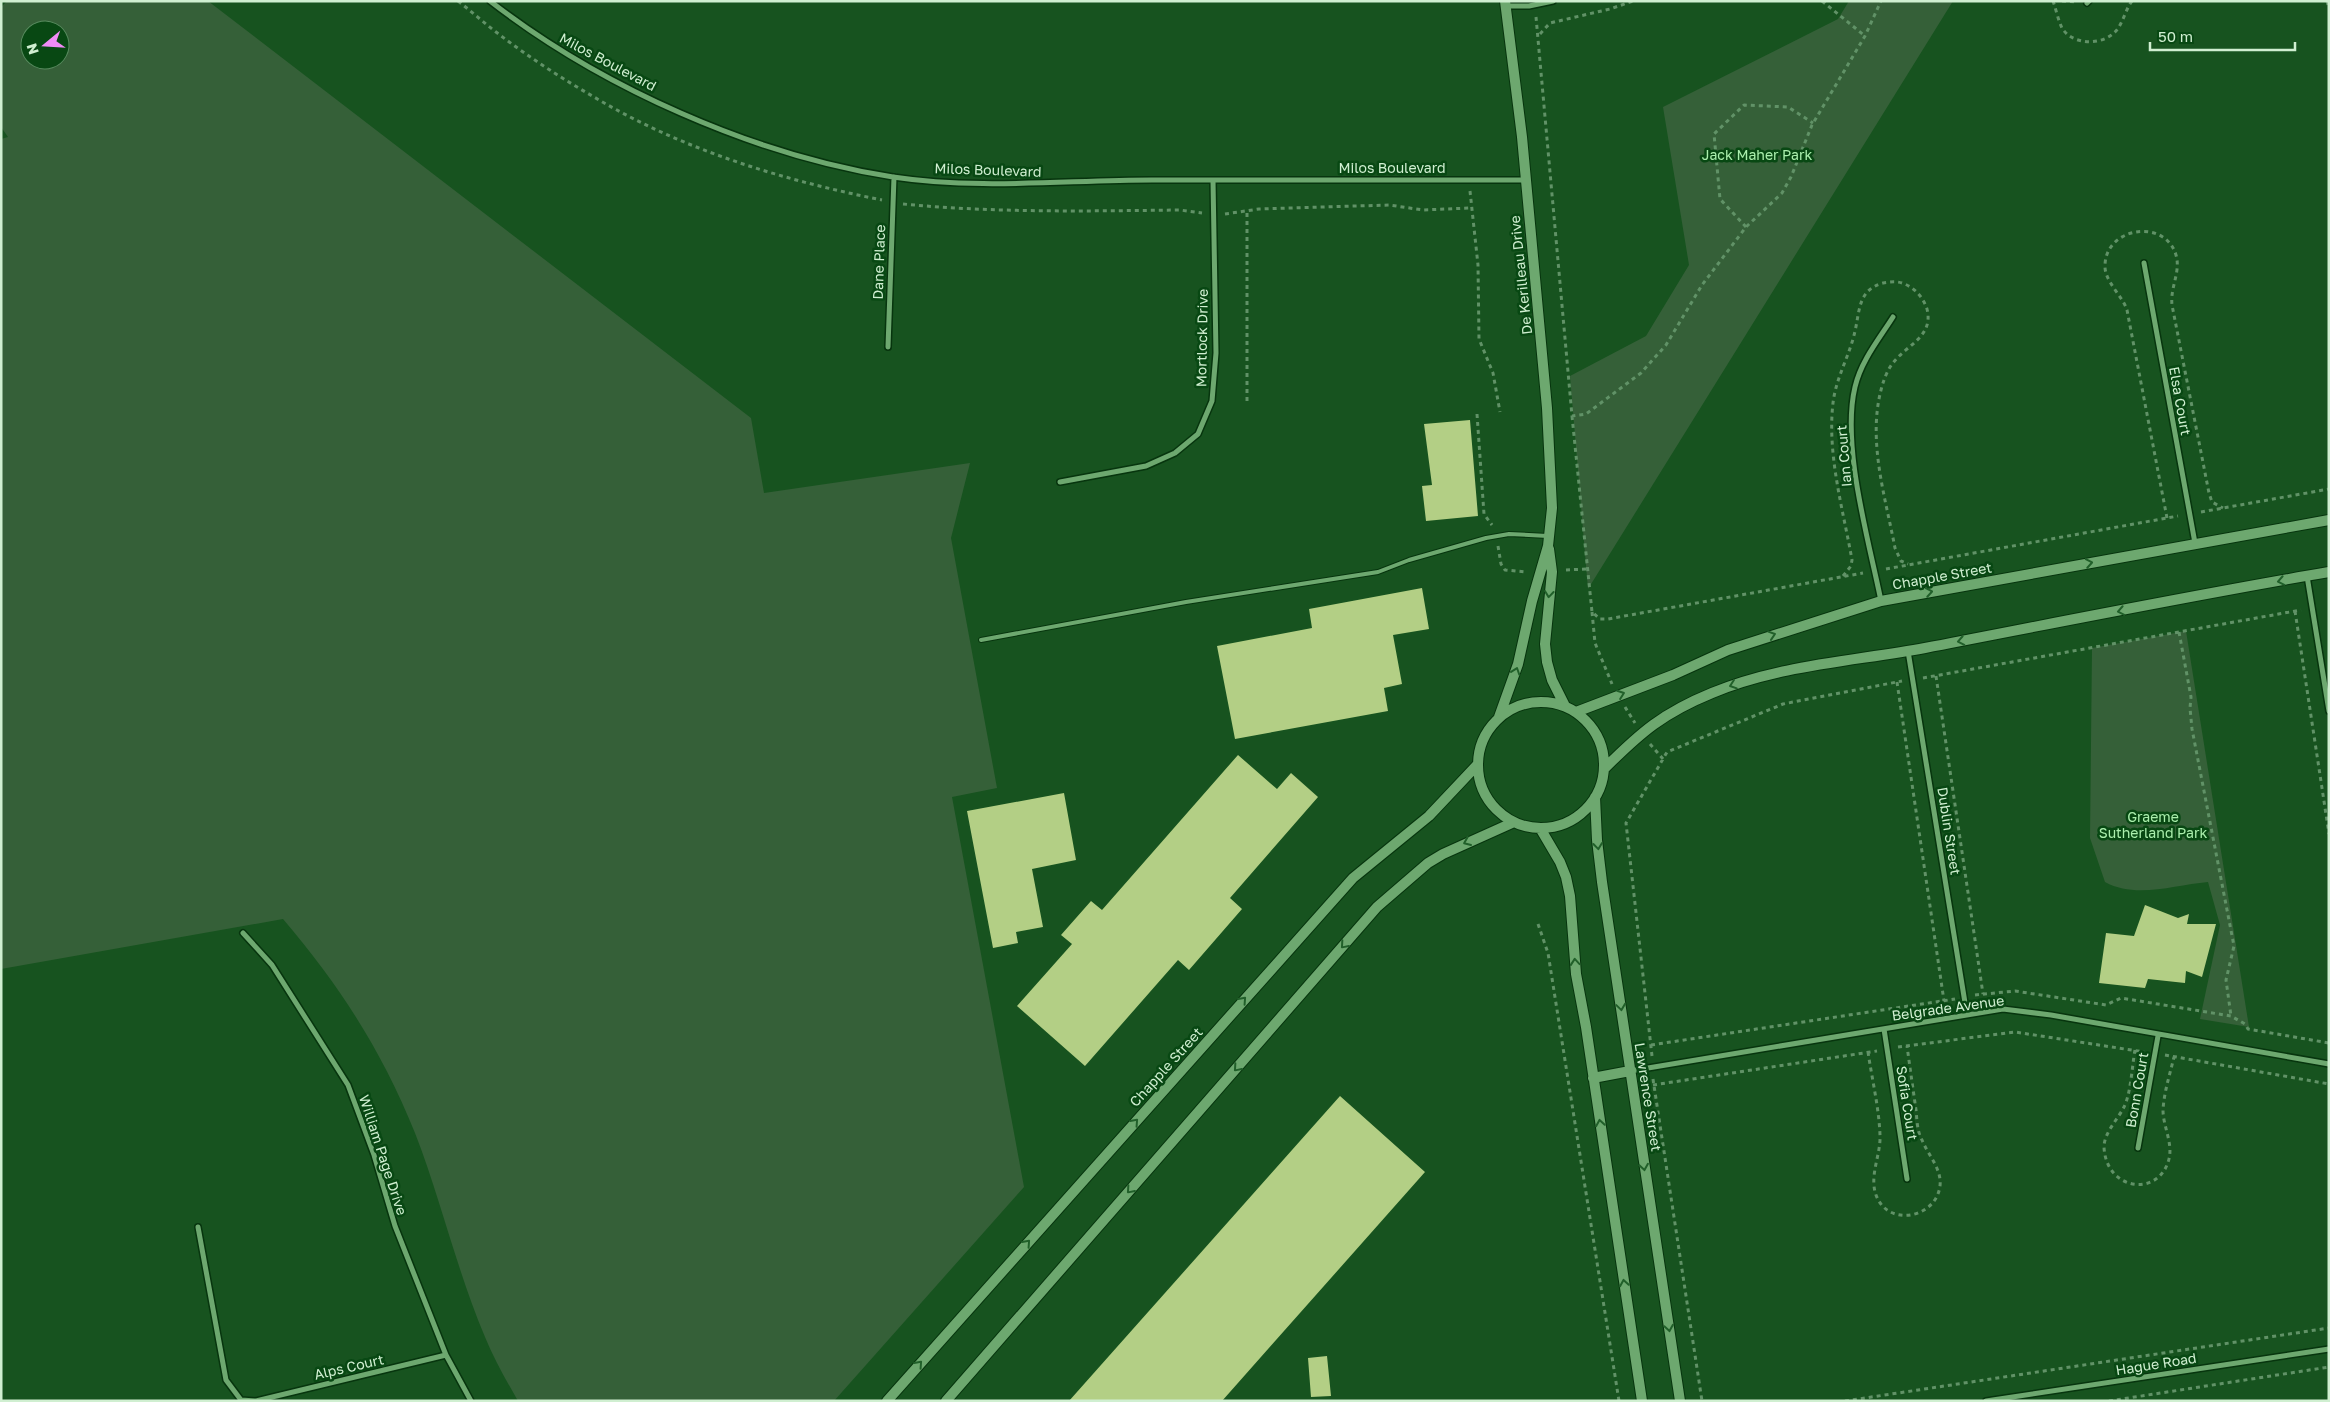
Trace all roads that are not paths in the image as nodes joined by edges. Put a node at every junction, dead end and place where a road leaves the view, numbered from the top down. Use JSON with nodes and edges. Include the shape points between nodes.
{"nodes":[{"id":1,"x":490,"y":1,"type":"edge"},
{"id":2,"x":1553,"y":1,"type":"edge"},
{"id":3,"x":1505,"y":4,"type":"edge"},
{"id":4,"x":894,"y":177,"type":"junction"},
{"id":5,"x":1213,"y":180,"type":"junction"},
{"id":6,"x":1526,"y":180,"type":"junction"},
{"id":7,"x":2144,"y":263,"type":"dead end"},
{"id":8,"x":1893,"y":317,"type":"dead end"},
{"id":9,"x":888,"y":347,"type":"dead end"},
{"id":10,"x":1060,"y":482,"type":"dead end"},
{"id":11,"x":2329,"y":520,"type":"edge"},
{"id":12,"x":1549,"y":541,"type":"junction"},
{"id":13,"x":2195,"y":543,"type":"junction"},
{"id":14,"x":2329,"y":572,"type":"edge"},
{"id":15,"x":2308,"y":576,"type":"junction"},
{"id":16,"x":1881,"y":601,"type":"junction"},
{"id":17,"x":981,"y":640,"type":"dead end"},
{"id":18,"x":1908,"y":651,"type":"junction"},
{"id":19,"x":1565,"y":706,"type":"junction"},
{"id":20,"x":2329,"y":711,"type":"edge"},
{"id":21,"x":1576,"y":712,"type":"junction"},
{"id":22,"x":1499,"y":717,"type":"junction"},
{"id":23,"x":1478,"y":764,"type":"junction"},
{"id":24,"x":1604,"y":769,"type":"junction"},
{"id":25,"x":1595,"y":797,"type":"junction"},
{"id":26,"x":1512,"y":824,"type":"junction"},
{"id":27,"x":1540,"y":828,"type":"junction"},
{"id":28,"x":243,"y":933,"type":"dead end"},
{"id":29,"x":1967,"y":1015,"type":"junction"},
{"id":30,"x":1884,"y":1029,"type":"junction"},
{"id":31,"x":2158,"y":1036,"type":"junction"},
{"id":32,"x":2329,"y":1064,"type":"edge"},
{"id":33,"x":1630,"y":1070,"type":"junction"},
{"id":34,"x":1593,"y":1078,"type":"junction"},
{"id":35,"x":2138,"y":1148,"type":"dead end"},
{"id":36,"x":1907,"y":1179,"type":"dead end"},
{"id":37,"x":198,"y":1227,"type":"dead end"},
{"id":38,"x":2329,"y":1349,"type":"edge"},
{"id":39,"x":446,"y":1355,"type":"junction"},
{"id":40,"x":256,"y":1401,"type":"edge"},
{"id":41,"x":471,"y":1401,"type":"edge"},
{"id":42,"x":886,"y":1401,"type":"edge"},
{"id":43,"x":946,"y":1401,"type":"edge"},
{"id":44,"x":1642,"y":1401,"type":"edge"},
{"id":45,"x":1680,"y":1401,"type":"edge"},
{"id":46,"x":1986,"y":1401,"type":"edge"}],
"edges":[{"from":1,"to":4,"type":"street","name":"Milos Boulevard","via":[[582,63],[710,124],[770,147]]},
{"from":2,"to":3,"type":"street","via":[[1536,5]]},
{"from":3,"to":6,"type":"street","name":"De Kerilleau Drive"},
{"from":4,"to":5,"type":"street","name":"Milos Boulevard","via":[[994,184]]},
{"from":4,"to":9,"type":"street","name":"Dane Place"},
{"from":5,"to":6,"type":"street","name":"Milos Boulevard"},
{"from":5,"to":10,"type":"street","name":"Mortlock Drive","via":[[1216,354],[1212,401],[1198,434],[1175,454],[1146,466]]},
{"from":6,"to":12,"type":"street","name":"De Kerilleau Drive","via":[[1548,408],[1552,508]]},
{"from":7,"to":13,"type":"street","name":"Elsa Court"},
{"from":8,"to":16,"type":"street","name":"Ian Court","via":[[1864,363],[1854,387],[1852,418],[1857,485]]},
{"from":11,"to":13,"type":"street","name":"Chapple Street"},
{"from":12,"to":17,"type":"lane","via":[[1509,534],[1497,536],[1409,560],[1378,572],[1186,602]]},
{"from":12,"to":19,"type":"street","name":"De Kerilleau Drive","one_way":true,"via":[[1552,572],[1545,644],[1552,680]]},
{"from":22,"to":12,"type":"street","name":"De Kerilleau Drive","one_way":true,"via":[[1518,664]]},
{"from":16,"to":13,"type":"street","name":"Chapple Street","one_way":true},
{"from":14,"to":15,"type":"street"},
{"from":15,"to":18,"type":"street","one_way":true},
{"from":15,"to":20,"type":"street"},
{"from":21,"to":16,"type":"street","name":"Chapple Street","one_way":true,"via":[[1728,650]]},
{"from":18,"to":24,"type":"street","one_way":true,"via":[[1760,676],[1713,692],[1655,722]]},
{"from":18,"to":29,"type":"street","name":"Dublin Street"},
{"from":19,"to":21,"type":"street"},
{"from":19,"to":22,"type":"street","via":[[1536,702],[1523,704]]},
{"from":21,"to":24,"type":"street","via":[[1597,737]]},
{"from":22,"to":23,"type":"street","via":[[1480,746]]},
{"from":23,"to":26,"type":"street","via":[[1480,784],[1490,802]]},
{"from":42,"to":23,"type":"street","name":"Chapple Street","one_way":true,"via":[[1353,878],[1429,816]]},
{"from":24,"to":25,"type":"street"},
{"from":25,"to":27,"type":"street","via":[[1572,820]]},
{"from":25,"to":33,"type":"street","name":"Lawrence Street","one_way":true,"via":[[1597,840]]},
{"from":26,"to":27,"type":"street"},
{"from":26,"to":43,"type":"street","one_way":true,"via":[[1435,858],[1377,907]]},
{"from":34,"to":27,"type":"street","one_way":true,"via":[[1576,974],[1570,896],[1560,862]]},
{"from":28,"to":39,"type":"street","name":"William Page Drive","via":[[272,965],[348,1085],[374,1155],[395,1226]]},
{"from":29,"to":30,"type":"street","name":"Belgrade Avenue"},
{"from":29,"to":31,"type":"street","name":"Belgrade Avenue","via":[[2002,1009]]},
{"from":30,"to":33,"type":"street","name":"Belgrade Avenue"},
{"from":30,"to":36,"type":"street","name":"Sofia Court"},
{"from":31,"to":32,"type":"street","name":"Belgrade Avenue"},
{"from":31,"to":35,"type":"street","name":"Bonn Court"},
{"from":33,"to":34,"type":"street"},
{"from":33,"to":45,"type":"street","name":"Lawrence Street","one_way":true},
{"from":44,"to":34,"type":"street","one_way":true},
{"from":37,"to":40,"type":"street","name":"Alps Court","via":[[226,1380],[242,1400]]},
{"from":38,"to":46,"type":"street","name":"Hague Road"},
{"from":39,"to":40,"type":"street","name":"Alps Court"},
{"from":39,"to":41,"type":"street","name":"William Page Drive"}]}
